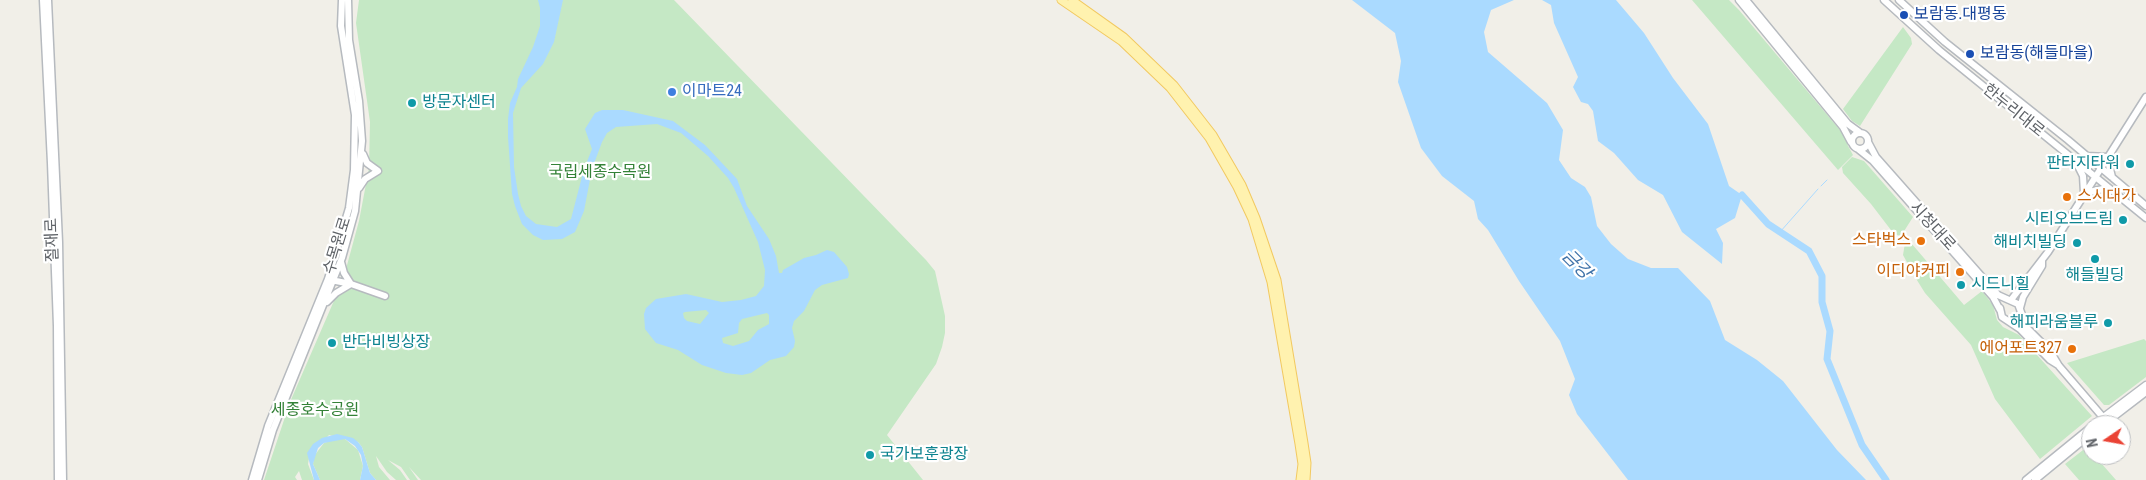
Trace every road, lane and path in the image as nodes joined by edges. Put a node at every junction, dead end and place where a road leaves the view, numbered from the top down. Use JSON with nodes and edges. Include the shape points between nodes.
{"nodes":[{"id":1,"x":42,"y":0,"type":"edge"},
{"id":2,"x":48,"y":0,"type":"edge"},
{"id":3,"x":342,"y":0,"type":"edge"},
{"id":4,"x":348,"y":0,"type":"edge"},
{"id":5,"x":1061,"y":0,"type":"edge"},
{"id":6,"x":1072,"y":0,"type":"edge"},
{"id":7,"x":1739,"y":0,"type":"edge"},
{"id":8,"x":1746,"y":0,"type":"edge"},
{"id":9,"x":1884,"y":0,"type":"edge"},
{"id":10,"x":1899,"y":0,"type":"edge"},
{"id":11,"x":2146,"y":97,"type":"edge"},
{"id":12,"x":1859,"y":132,"type":"junction"},
{"id":13,"x":2068,"y":140,"type":"junction"},
{"id":14,"x":1852,"y":142,"type":"junction"},
{"id":15,"x":1868,"y":142,"type":"junction"},
{"id":16,"x":361,"y":148,"type":"junction"},
{"id":17,"x":1858,"y":149,"type":"junction"},
{"id":18,"x":2062,"y":150,"type":"junction"},
{"id":19,"x":2086,"y":156,"type":"junction"},
{"id":20,"x":2108,"y":157,"type":"junction"},
{"id":21,"x":2076,"y":162,"type":"junction"},
{"id":22,"x":2100,"y":168,"type":"junction"},
{"id":23,"x":2094,"y":177,"type":"junction"},
{"id":24,"x":2112,"y":178,"type":"junction"},
{"id":25,"x":2108,"y":188,"type":"junction"},
{"id":26,"x":2084,"y":193,"type":"junction"},
{"id":27,"x":356,"y":194,"type":"junction"},
{"id":28,"x":2146,"y":206,"type":"edge"},
{"id":29,"x":2146,"y":218,"type":"edge"},
{"id":30,"x":342,"y":258,"type":"junction"},
{"id":31,"x":2042,"y":260,"type":"junction"},
{"id":32,"x":331,"y":280,"type":"junction"},
{"id":33,"x":351,"y":284,"type":"junction"},
{"id":34,"x":385,"y":296,"type":"dead end"},
{"id":35,"x":2010,"y":300,"type":"junction"},
{"id":36,"x":324,"y":306,"type":"junction"},
{"id":37,"x":2000,"y":310,"type":"junction"},
{"id":38,"x":2020,"y":310,"type":"junction"},
{"id":39,"x":2008,"y":321,"type":"junction"},
{"id":40,"x":2059,"y":366,"type":"junction"},
{"id":41,"x":2146,"y":385,"type":"edge"},
{"id":42,"x":2146,"y":392,"type":"edge"},
{"id":43,"x":2100,"y":415,"type":"edge"},
{"id":44,"x":2112,"y":415,"type":"edge"},
{"id":45,"x":2113,"y":415,"type":"edge"},
{"id":46,"x":2081,"y":436,"type":"edge"},
{"id":47,"x":2081,"y":441,"type":"edge"},
{"id":48,"x":1302,"y":443,"type":"junction"},
{"id":49,"x":2057,"y":459,"type":"junction"},
{"id":50,"x":1304,"y":463,"type":"junction"},
{"id":51,"x":58,"y":480,"type":"edge"},
{"id":52,"x":63,"y":480,"type":"edge"},
{"id":53,"x":252,"y":480,"type":"edge"},
{"id":54,"x":258,"y":480,"type":"edge"},
{"id":55,"x":1300,"y":480,"type":"edge"},
{"id":56,"x":1306,"y":480,"type":"edge"},
{"id":57,"x":2026,"y":480,"type":"edge"},
{"id":58,"x":2035,"y":480,"type":"edge"}],
"edges":[{"from":1,"to":51,"type":"street","name":"절재로","via":[[57,326]]},
{"from":2,"to":52,"type":"street","name":"절재로","via":[[60,242]]},
{"from":3,"to":32,"type":"street","name":"수목원로","via":[[341,26],[352,91],[355,146],[350,208]]},
{"from":4,"to":16,"type":"street","name":"수목원로","via":[[349,40],[359,101]]},
{"from":5,"to":48,"type":"main road","via":[[1121,41],[1170,88],[1209,138],[1237,187],[1254,227],[1271,282]]},
{"from":6,"to":48,"type":"main road","via":[[1124,37],[1174,85],[1213,135],[1242,185],[1277,280]]},
{"from":7,"to":14,"type":"street"},
{"from":8,"to":12,"type":"street","via":[[1848,124]]},
{"from":9,"to":18,"type":"street","name":"한누리대로","via":[[1910,26]]},
{"from":10,"to":13,"type":"street","name":"한누리대로","via":[[1945,42]]},
{"from":11,"to":20,"type":"street"},
{"from":12,"to":14,"type":"street","via":[[1853,136]]},
{"from":12,"to":15,"type":"street","via":[[1866,135]]},
{"from":13,"to":18,"type":"street","via":[[2070,151]]},
{"from":13,"to":19,"type":"street","name":"한누리대로"},
{"from":14,"to":17,"type":"street"},
{"from":15,"to":17,"type":"street","via":[[1866,147]]},
{"from":15,"to":35,"type":"street","name":"시청대로","via":[[1876,157],[1998,295]]},
{"from":16,"to":27,"type":"street","name":"수목원로"},
{"from":16,"to":27,"type":"street","via":[[366,163],[378,171],[365,179]]},
{"from":17,"to":37,"type":"street","name":"시청대로","via":[[1873,161],[1994,297]]},
{"from":18,"to":21,"type":"street","name":"한누리대로"},
{"from":19,"to":20,"type":"street"},
{"from":19,"to":22,"type":"street","name":"한누리대로"},
{"from":20,"to":22,"type":"street"},
{"from":20,"to":24,"type":"street"},
{"from":21,"to":23,"type":"street","name":"한누리대로"},
{"from":21,"to":26,"type":"street","via":[[2083,176]]},
{"from":22,"to":23,"type":"street"},
{"from":22,"to":24,"type":"street","name":"한누리대로"},
{"from":23,"to":25,"type":"street","name":"한누리대로"},
{"from":23,"to":26,"type":"street"},
{"from":24,"to":28,"type":"street","name":"한누리대로"},
{"from":25,"to":26,"type":"street"},
{"from":25,"to":29,"type":"street","name":"한누리대로"},
{"from":26,"to":31,"type":"street"},
{"from":27,"to":30,"type":"street","name":"수목원로","via":[[352,226]]},
{"from":30,"to":32,"type":"street","name":"수목원로"},
{"from":30,"to":33,"type":"street","via":[[344,273]]},
{"from":31,"to":35,"type":"street"},
{"from":31,"to":38,"type":"street"},
{"from":32,"to":33,"type":"street"},
{"from":32,"to":36,"type":"street","name":"수목원로"},
{"from":32,"to":53,"type":"street","name":"수목원로","via":[[268,426]]},
{"from":33,"to":34,"type":"street"},
{"from":33,"to":36,"type":"street"},
{"from":35,"to":37,"type":"street","via":[[2003,302]]},
{"from":35,"to":38,"type":"street","via":[[2018,304]]},
{"from":36,"to":54,"type":"street","name":"수목원로","via":[[273,430]]},
{"from":37,"to":39,"type":"street"},
{"from":38,"to":39,"type":"street","via":[[2016,320]]},
{"from":38,"to":40,"type":"street","via":[[2026,326],[2050,351]]},
{"from":39,"to":40,"type":"street"},
{"from":40,"to":43,"type":"street"},
{"from":41,"to":44,"type":"street"},
{"from":42,"to":45,"type":"street"},
{"from":46,"to":49,"type":"street"},
{"from":47,"to":49,"type":"street"},
{"from":48,"to":50,"type":"main road"},
{"from":49,"to":57,"type":"street"},
{"from":49,"to":58,"type":"street"},
{"from":50,"to":55,"type":"main road"},
{"from":50,"to":56,"type":"main road"}]}
